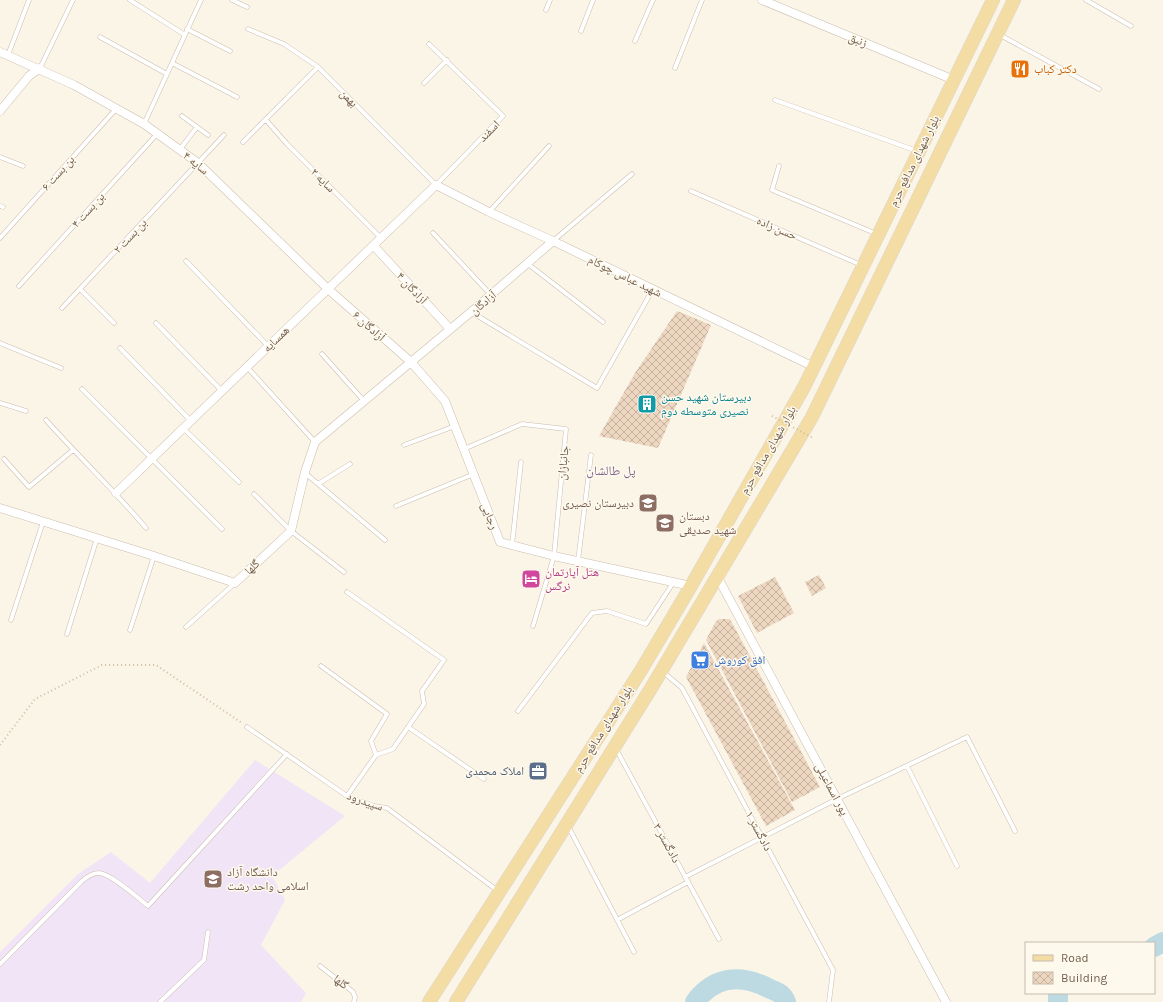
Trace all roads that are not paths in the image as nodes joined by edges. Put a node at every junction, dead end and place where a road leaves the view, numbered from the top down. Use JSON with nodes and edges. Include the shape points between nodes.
{"nodes":[{"id":1,"x":29,"y":0,"type":"edge"},
{"id":2,"x":73,"y":0,"type":"edge"},
{"id":3,"x":130,"y":0,"type":"edge"},
{"id":4,"x":201,"y":0,"type":"edge"},
{"id":5,"x":232,"y":0,"type":"edge"},
{"id":6,"x":550,"y":0,"type":"edge"},
{"id":7,"x":593,"y":0,"type":"edge"},
{"id":8,"x":653,"y":0,"type":"edge"},
{"id":9,"x":702,"y":0,"type":"edge"},
{"id":10,"x":762,"y":0,"type":"edge"},
{"id":11,"x":993,"y":0,"type":"edge"},
{"id":12,"x":1014,"y":0,"type":"edge"},
{"id":13,"x":1086,"y":0,"type":"edge"},
{"id":14,"x":247,"y":7,"type":"dead end"},
{"id":15,"x":546,"y":10,"type":"dead end"},
{"id":16,"x":1131,"y":26,"type":"dead end"},
{"id":17,"x":187,"y":29,"type":"junction"},
{"id":18,"x":248,"y":29,"type":"dead end"},
{"id":19,"x":581,"y":31,"type":"dead end"},
{"id":20,"x":998,"y":34,"type":"junction"},
{"id":21,"x":185,"y":35,"type":"junction"},
{"id":22,"x":100,"y":37,"type":"dead end"},
{"id":23,"x":635,"y":41,"type":"dead end"},
{"id":24,"x":429,"y":44,"type":"dead end"},
{"id":25,"x":230,"y":51,"type":"dead end"},
{"id":26,"x":4,"y":54,"type":"edge"},
{"id":27,"x":447,"y":60,"type":"junction"},
{"id":28,"x":172,"y":63,"type":"junction"},
{"id":29,"x":318,"y":67,"type":"junction"},
{"id":30,"x":40,"y":68,"type":"junction"},
{"id":31,"x":675,"y":68,"type":"dead end"},
{"id":32,"x":167,"y":74,"type":"junction"},
{"id":33,"x":954,"y":80,"type":"junction"},
{"id":34,"x":424,"y":83,"type":"dead end"},
{"id":35,"x":1099,"y":89,"type":"dead end"},
{"id":36,"x":237,"y":97,"type":"dead end"},
{"id":37,"x":775,"y":100,"type":"dead end"},
{"id":38,"x":116,"y":108,"type":"junction"},
{"id":39,"x":0,"y":110,"type":"edge"},
{"id":40,"x":182,"y":116,"type":"dead end"},
{"id":41,"x":266,"y":120,"type":"junction"},
{"id":42,"x":144,"y":124,"type":"junction"},
{"id":43,"x":197,"y":127,"type":"junction"},
{"id":44,"x":157,"y":134,"type":"junction"},
{"id":45,"x":208,"y":135,"type":"dead end"},
{"id":46,"x":224,"y":135,"type":"dead end"},
{"id":47,"x":243,"y":142,"type":"dead end"},
{"id":48,"x":549,"y":146,"type":"dead end"},
{"id":49,"x":179,"y":150,"type":"junction"},
{"id":50,"x":919,"y":152,"type":"junction"},
{"id":51,"x":0,"y":157,"type":"edge"},
{"id":52,"x":198,"y":163,"type":"junction"},
{"id":53,"x":23,"y":166,"type":"dead end"},
{"id":54,"x":779,"y":166,"type":"dead end"},
{"id":55,"x":632,"y":174,"type":"dead end"},
{"id":56,"x":436,"y":185,"type":"junction"},
{"id":57,"x":691,"y":191,"type":"dead end"},
{"id":58,"x":489,"y":212,"type":"junction"},
{"id":59,"x":433,"y":233,"type":"dead end"},
{"id":60,"x":878,"y":234,"type":"junction"},
{"id":61,"x":0,"y":238,"type":"edge"},
{"id":62,"x":382,"y":238,"type":"junction"},
{"id":63,"x":553,"y":241,"type":"junction"},
{"id":64,"x":374,"y":246,"type":"junction"},
{"id":65,"x":186,"y":261,"type":"dead end"},
{"id":66,"x":528,"y":264,"type":"junction"},
{"id":67,"x":863,"y":266,"type":"junction"},
{"id":68,"x":19,"y":286,"type":"dead end"},
{"id":69,"x":80,"y":289,"type":"junction"},
{"id":70,"x":328,"y":289,"type":"junction"},
{"id":71,"x":653,"y":289,"type":"junction"},
{"id":72,"x":491,"y":295,"type":"junction"},
{"id":73,"x":62,"y":308,"type":"dead end"},
{"id":74,"x":472,"y":312,"type":"junction"},
{"id":75,"x":603,"y":322,"type":"dead end"},
{"id":76,"x":114,"y":323,"type":"dead end"},
{"id":77,"x":156,"y":323,"type":"dead end"},
{"id":78,"x":450,"y":329,"type":"junction"},
{"id":79,"x":0,"y":343,"type":"edge"},
{"id":80,"x":268,"y":346,"type":"junction"},
{"id":81,"x":120,"y":348,"type":"dead end"},
{"id":82,"x":322,"y":354,"type":"dead end"},
{"id":83,"x":411,"y":362,"type":"junction"},
{"id":84,"x":247,"y":367,"type":"junction"},
{"id":85,"x":814,"y":367,"type":"junction"},
{"id":86,"x":62,"y":368,"type":"dead end"},
{"id":87,"x":82,"y":389,"type":"dead end"},
{"id":88,"x":222,"y":391,"type":"junction"},
{"id":89,"x":364,"y":402,"type":"junction"},
{"id":90,"x":0,"y":403,"type":"edge"},
{"id":91,"x":26,"y":411,"type":"dead end"},
{"id":92,"x":46,"y":420,"type":"dead end"},
{"id":93,"x":191,"y":421,"type":"junction"},
{"id":94,"x":455,"y":426,"type":"junction"},
{"id":95,"x":183,"y":428,"type":"junction"},
{"id":96,"x":316,"y":442,"type":"junction"},
{"id":97,"x":404,"y":445,"type":"dead end"},
{"id":98,"x":73,"y":450,"type":"junction"},
{"id":99,"x":464,"y":450,"type":"junction"},
{"id":100,"x":592,"y":455,"type":"dead end"},
{"id":101,"x":4,"y":459,"type":"dead end"},
{"id":102,"x":151,"y":460,"type":"junction"},
{"id":103,"x":521,"y":462,"type":"dead end"},
{"id":104,"x":350,"y":464,"type":"dead end"},
{"id":105,"x":305,"y":472,"type":"junction"},
{"id":106,"x":474,"y":474,"type":"junction"},
{"id":107,"x":239,"y":482,"type":"dead end"},
{"id":108,"x":318,"y":484,"type":"junction"},
{"id":109,"x":116,"y":493,"type":"junction"},
{"id":110,"x":254,"y":494,"type":"dead end"},
{"id":111,"x":396,"y":506,"type":"dead end"},
{"id":112,"x":0,"y":508,"type":"edge"},
{"id":113,"x":44,"y":521,"type":"junction"},
{"id":114,"x":146,"y":528,"type":"dead end"},
{"id":115,"x":222,"y":528,"type":"dead end"},
{"id":116,"x":291,"y":531,"type":"junction"},
{"id":117,"x":97,"y":538,"type":"junction"},
{"id":118,"x":385,"y":540,"type":"dead end"},
{"id":119,"x":512,"y":545,"type":"junction"},
{"id":120,"x":154,"y":556,"type":"junction"},
{"id":121,"x":554,"y":556,"type":"junction"},
{"id":122,"x":578,"y":561,"type":"junction"},
{"id":123,"x":344,"y":572,"type":"dead end"},
{"id":124,"x":718,"y":576,"type":"junction"},
{"id":125,"x":673,"y":582,"type":"junction"},
{"id":126,"x":235,"y":583,"type":"junction"},
{"id":127,"x":691,"y":586,"type":"junction"},
{"id":128,"x":347,"y":592,"type":"dead end"},
{"id":129,"x":11,"y":620,"type":"dead end"},
{"id":130,"x":534,"y":626,"type":"dead end"},
{"id":131,"x":186,"y":627,"type":"dead end"},
{"id":132,"x":130,"y":630,"type":"dead end"},
{"id":133,"x":67,"y":634,"type":"dead end"},
{"id":134,"x":321,"y":666,"type":"dead end"},
{"id":135,"x":661,"y":671,"type":"junction"},
{"id":136,"x":518,"y":711,"type":"dead end"},
{"id":137,"x":247,"y":727,"type":"road end"},
{"id":138,"x":408,"y":727,"type":"junction"},
{"id":139,"x":614,"y":747,"type":"junction"},
{"id":140,"x":287,"y":754,"type":"junction"},
{"id":141,"x":376,"y":755,"type":"junction"},
{"id":142,"x":907,"y":766,"type":"junction"},
{"id":143,"x":484,"y":779,"type":"dead end"},
{"id":144,"x":348,"y":796,"type":"junction"},
{"id":145,"x":837,"y":799,"type":"junction"},
{"id":146,"x":566,"y":824,"type":"junction"},
{"id":147,"x":1015,"y":831,"type":"dead end"},
{"id":148,"x":762,"y":837,"type":"junction"},
{"id":149,"x":958,"y":866,"type":"dead end"},
{"id":150,"x":685,"y":877,"type":"junction"},
{"id":151,"x":688,"y":882,"type":"junction"},
{"id":152,"x":500,"y":892,"type":"junction"},
{"id":153,"x":617,"y":920,"type":"junction"},
{"id":154,"x":208,"y":932,"type":"dead end"},
{"id":155,"x":719,"y":940,"type":"dead end"},
{"id":156,"x":634,"y":952,"type":"dead end"},
{"id":157,"x":0,"y":964,"type":"edge"},
{"id":158,"x":320,"y":966,"type":"dead end"},
{"id":159,"x":160,"y":1002,"type":"edge"},
{"id":160,"x":354,"y":1002,"type":"edge"},
{"id":161,"x":429,"y":1002,"type":"edge"},
{"id":162,"x":456,"y":1002,"type":"edge"},
{"id":163,"x":829,"y":1002,"type":"edge"},
{"id":164,"x":946,"y":1002,"type":"edge"}],
"edges":[{"from":1,"to":26,"type":"lane"},
{"from":2,"to":30,"type":"lane"},
{"from":3,"to":21,"type":"lane"},
{"from":4,"to":17,"type":"lane"},
{"from":5,"to":14,"type":"lane"},
{"from":6,"to":15,"type":"lane"},
{"from":7,"to":19,"type":"lane"},
{"from":8,"to":23,"type":"lane"},
{"from":9,"to":31,"type":"lane"},
{"from":10,"to":33,"type":"street","name":"زنبق"},
{"from":11,"to":33,"type":"main road","name":"بلوار شهدای مدافع حرم"},
{"from":12,"to":20,"type":"main road","name":"بلوار شهدای مدافع حرم"},
{"from":13,"to":16,"type":"lane"},
{"from":17,"to":21,"type":"lane"},
{"from":17,"to":25,"type":"lane"},
{"from":18,"to":29,"type":"lane","name":"بهمن","via":[[284,44]]},
{"from":20,"to":35,"type":"lane"},
{"from":20,"to":124,"type":"main road","name":"بلوار شهدای مدافع حرم","via":[[812,417]]},
{"from":21,"to":28,"type":"lane"},
{"from":22,"to":32,"type":"lane"},
{"from":24,"to":27,"type":"lane","name":"اسفند"},
{"from":26,"to":30,"type":"street","name":"سایه ۴"},
{"from":27,"to":34,"type":"lane"},
{"from":27,"to":56,"type":"lane","name":"اسفند","via":[[503,116]]},
{"from":28,"to":32,"type":"lane"},
{"from":28,"to":36,"type":"lane"},
{"from":29,"to":41,"type":"lane"},
{"from":29,"to":56,"type":"lane","name":"بهمن"},
{"from":30,"to":38,"type":"street","name":"سایه ۴"},
{"from":30,"to":39,"type":"street","via":[[29,76]]},
{"from":32,"to":42,"type":"lane"},
{"from":33,"to":50,"type":"main road","name":"بلوار شهدای مدافع حرم"},
{"from":37,"to":50,"type":"lane"},
{"from":38,"to":42,"type":"street","name":"سایه ۴"},
{"from":38,"to":61,"type":"lane","name":"بن بست ۶"},
{"from":40,"to":43,"type":"lane"},
{"from":41,"to":47,"type":"lane"},
{"from":41,"to":62,"type":"lane","name":"سایه ۲"},
{"from":42,"to":44,"type":"street","name":"سایه ۴"},
{"from":43,"to":45,"type":"lane"},
{"from":43,"to":49,"type":"lane"},
{"from":44,"to":49,"type":"street","name":"سایه ۴"},
{"from":44,"to":68,"type":"lane","name":"بن بست ۴"},
{"from":46,"to":52,"type":"lane","name":"بن بست ۲"},
{"from":48,"to":58,"type":"lane"},
{"from":49,"to":52,"type":"street","name":"سایه ۴"},
{"from":50,"to":60,"type":"main road","name":"بلوار شهدای مدافع حرم"},
{"from":51,"to":53,"type":"lane"},
{"from":52,"to":69,"type":"lane","name":"بن بست ۲"},
{"from":52,"to":70,"type":"street","name":"سایه ۴"},
{"from":54,"to":60,"type":"lane","via":[[772,190]]},
{"from":55,"to":63,"type":"lane"},
{"from":56,"to":58,"type":"street","name":"شهید عباس چوکام"},
{"from":56,"to":62,"type":"street","name":"همسایه"},
{"from":57,"to":67,"type":"lane","name":"حسن زاده"},
{"from":58,"to":63,"type":"street","name":"شهید عباس چوکام"},
{"from":59,"to":72,"type":"lane"},
{"from":60,"to":67,"type":"main road","name":"بلوار شهدای مدافع حرم"},
{"from":62,"to":64,"type":"street","name":"همسایه"},
{"from":63,"to":66,"type":"street","name":"آزادگان"},
{"from":63,"to":71,"type":"street","name":"شهید عباس چوکام"},
{"from":64,"to":70,"type":"street","name":"همسایه"},
{"from":64,"to":78,"type":"street","name":"آزادگان ۴"},
{"from":65,"to":80,"type":"lane"},
{"from":66,"to":72,"type":"street","name":"آزادگان"},
{"from":66,"to":75,"type":"lane"},
{"from":67,"to":85,"type":"main road","name":"بلوار شهدای مدافع حرم"},
{"from":69,"to":73,"type":"lane","name":"بن بست ۲"},
{"from":69,"to":76,"type":"lane"},
{"from":70,"to":80,"type":"street","name":"همسایه"},
{"from":70,"to":83,"type":"street","name":"آزادگان ۶"},
{"from":71,"to":74,"type":"lane","via":[[597,388]]},
{"from":71,"to":85,"type":"street","name":"شهید عباس چوکام"},
{"from":72,"to":74,"type":"street","name":"آزادگان"},
{"from":74,"to":78,"type":"street","name":"آزادگان"},
{"from":77,"to":88,"type":"lane"},
{"from":78,"to":83,"type":"street","name":"آزادگان"},
{"from":79,"to":86,"type":"lane"},
{"from":80,"to":84,"type":"street","name":"همسایه"},
{"from":81,"to":93,"type":"lane"},
{"from":82,"to":89,"type":"lane"},
{"from":83,"to":89,"type":"street"},
{"from":83,"to":94,"type":"street","name":"رجایی","via":[[445,401]]},
{"from":84,"to":88,"type":"street","name":"همسایه"},
{"from":84,"to":96,"type":"lane"},
{"from":85,"to":127,"type":"main road","name":"بلوار شهدای مدافع حرم"},
{"from":87,"to":102,"type":"lane"},
{"from":88,"to":93,"type":"street","name":"همسایه"},
{"from":89,"to":96,"type":"street"},
{"from":90,"to":91,"type":"lane"},
{"from":92,"to":98,"type":"lane"},
{"from":93,"to":95,"type":"street","name":"همسایه"},
{"from":94,"to":97,"type":"lane"},
{"from":94,"to":99,"type":"street","name":"رجایی"},
{"from":95,"to":102,"type":"street","name":"همسایه"},
{"from":95,"to":107,"type":"lane"},
{"from":96,"to":105,"type":"street"},
{"from":98,"to":101,"type":"lane","via":[[29,487]]},
{"from":98,"to":109,"type":"lane"},
{"from":99,"to":106,"type":"street","name":"رجایی"},
{"from":99,"to":121,"type":"lane","name":"جانبازان","via":[[522,424],[566,429]]},
{"from":100,"to":122,"type":"lane"},
{"from":102,"to":109,"type":"street","name":"همسایه"},
{"from":102,"to":115,"type":"lane"},
{"from":103,"to":119,"type":"lane"},
{"from":104,"to":108,"type":"lane"},
{"from":105,"to":108,"type":"lane"},
{"from":105,"to":116,"type":"street"},
{"from":106,"to":111,"type":"lane"},
{"from":106,"to":119,"type":"street","name":"رجایی","via":[[500,542]]},
{"from":108,"to":118,"type":"lane"},
{"from":109,"to":114,"type":"lane"},
{"from":110,"to":116,"type":"lane"},
{"from":112,"to":113,"type":"street","name":"گلها"},
{"from":113,"to":117,"type":"street","name":"گلها"},
{"from":113,"to":129,"type":"lane"},
{"from":116,"to":123,"type":"lane"},
{"from":116,"to":126,"type":"street","name":"گلها"},
{"from":117,"to":120,"type":"street","name":"گلها"},
{"from":117,"to":133,"type":"lane"},
{"from":119,"to":121,"type":"street","name":"رجایی"},
{"from":120,"to":126,"type":"street","name":"گلها"},
{"from":120,"to":132,"type":"lane"},
{"from":121,"to":122,"type":"street","name":"رجایی"},
{"from":121,"to":130,"type":"lane","name":"جانبازان"},
{"from":122,"to":125,"type":"street","name":"رجایی"},
{"from":124,"to":135,"type":"main road","name":"بلوار شهدای مدافع حرم"},
{"from":124,"to":145,"type":"street","name":"پور اسماعیلی"},
{"from":125,"to":127,"type":"street","name":"رجایی"},
{"from":125,"to":136,"type":"lane","via":[[646,624],[607,611],[598,610],[592,613]]},
{"from":126,"to":131,"type":"lane"},
{"from":127,"to":152,"type":"main road","name":"بلوار شهدای مدافع حرم"},
{"from":128,"to":138,"type":"lane","via":[[444,660],[422,691],[424,704]]},
{"from":134,"to":141,"type":"lane","via":[[387,714],[371,741]]},
{"from":135,"to":139,"type":"main road","name":"بلوار شهدای مدافع حرم"},
{"from":135,"to":148,"type":"lane","name":"دادگستر ۱","via":[[682,688]]},
{"from":137,"to":140,"type":"lane","name":"سپیدرود"},
{"from":138,"to":141,"type":"lane","via":[[393,749]]},
{"from":138,"to":143,"type":"lane"},
{"from":139,"to":146,"type":"main road","name":"بلوار شهدای مدافع حرم"},
{"from":139,"to":150,"type":"lane","name":"دادگستر ۳"},
{"from":140,"to":144,"type":"lane","name":"سپیدرود"},
{"from":140,"to":157,"type":"lane","via":[[148,906],[120,884],[100,873],[92,874]]},
{"from":141,"to":144,"type":"lane"},
{"from":142,"to":145,"type":"lane"},
{"from":142,"to":147,"type":"lane","via":[[967,737]]},
{"from":142,"to":149,"type":"lane"},
{"from":144,"to":152,"type":"lane","name":"سپیدرود","via":[[387,808]]},
{"from":145,"to":148,"type":"lane"},
{"from":145,"to":164,"type":"street","name":"پور اسماعیلی"},
{"from":146,"to":153,"type":"lane"},
{"from":146,"to":162,"type":"main road","name":"بلوار شهدای مدافع حرم"},
{"from":148,"to":150,"type":"lane"},
{"from":148,"to":163,"type":"lane","name":"دادگستر ۱","via":[[833,970]]},
{"from":150,"to":151,"type":"lane","name":"دادگستر ۳"},
{"from":151,"to":153,"type":"lane"},
{"from":151,"to":155,"type":"lane","name":"دادگستر ۳"},
{"from":152,"to":161,"type":"main road","name":"بلوار شهدای مدافع حرم"},
{"from":153,"to":156,"type":"lane"},
{"from":154,"to":159,"type":"lane","via":[[204,960]]},
{"from":158,"to":160,"type":"lane","name":"گلها","via":[[353,992]]}]}
